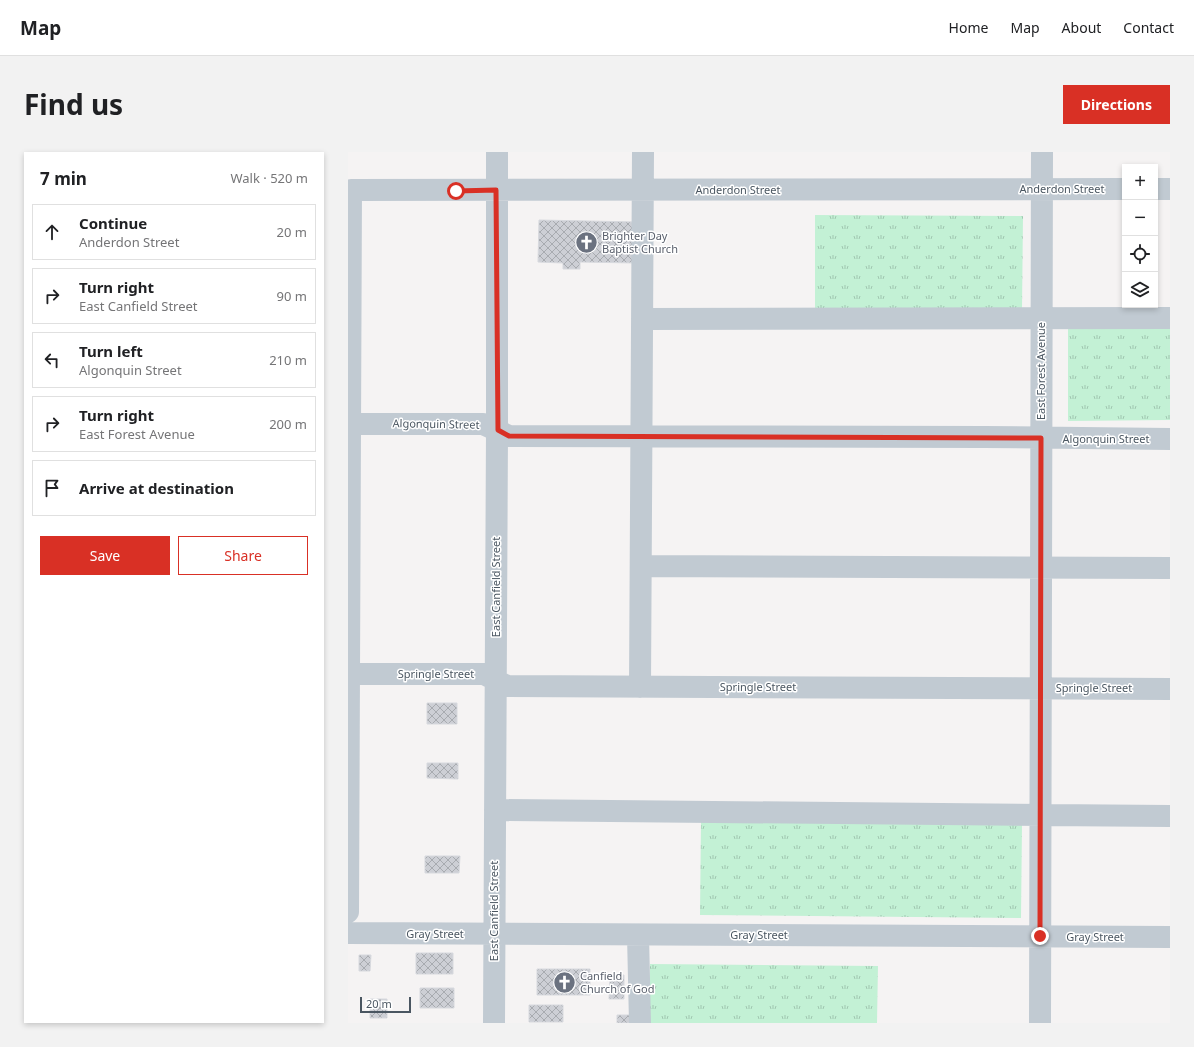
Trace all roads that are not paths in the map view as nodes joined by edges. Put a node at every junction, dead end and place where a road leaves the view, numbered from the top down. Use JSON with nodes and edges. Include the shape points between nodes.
{"nodes":[{"id":1,"x":496,"y":152,"type":"edge"},
{"id":2,"x":643,"y":152,"type":"edge"},
{"id":3,"x":1042,"y":152,"type":"edge"},
{"id":4,"x":1042,"y":189,"type":"junction"},
{"id":5,"x":1122,"y":189,"type":"edge"},
{"id":6,"x":1158,"y":189,"type":"edge"},
{"id":7,"x":1170,"y":189,"type":"edge"},
{"id":8,"x":496,"y":190,"type":"junction"},
{"id":9,"x":643,"y":191,"type":"junction"},
{"id":10,"x":1170,"y":318,"type":"edge"},
{"id":11,"x":642,"y":319,"type":"junction"},
{"id":12,"x":1041,"y":319,"type":"junction"},
{"id":13,"x":349,"y":424,"type":"edge"},
{"id":14,"x":498,"y":430,"type":"junction"},
{"id":15,"x":641,"y":437,"type":"junction"},
{"id":16,"x":1041,"y":438,"type":"junction"},
{"id":17,"x":1170,"y":439,"type":"edge"},
{"id":18,"x":349,"y":550,"type":"edge"},
{"id":19,"x":641,"y":566,"type":"junction"},
{"id":20,"x":1041,"y":567,"type":"junction"},
{"id":21,"x":1170,"y":568,"type":"edge"},
{"id":22,"x":349,"y":674,"type":"edge"},
{"id":23,"x":496,"y":680,"type":"junction"},
{"id":24,"x":640,"y":687,"type":"junction"},
{"id":25,"x":1040,"y":688,"type":"junction"},
{"id":26,"x":1170,"y":688,"type":"edge"},
{"id":27,"x":348,"y":804,"type":"edge"},
{"id":28,"x":495,"y":810,"type":"junction"},
{"id":29,"x":1040,"y":815,"type":"junction"},
{"id":30,"x":1170,"y":816,"type":"edge"},
{"id":31,"x":348,"y":912,"type":"edge"},
{"id":32,"x":348,"y":933,"type":"edge"},
{"id":33,"x":494,"y":934,"type":"junction"},
{"id":34,"x":638,"y":935,"type":"junction"},
{"id":35,"x":1040,"y":936,"type":"junction"},
{"id":36,"x":1170,"y":937,"type":"edge"},
{"id":37,"x":494,"y":1023,"type":"edge"},
{"id":38,"x":640,"y":1023,"type":"edge"},
{"id":39,"x":1040,"y":1023,"type":"edge"}],
"edges":[{"from":1,"to":8,"type":"street","name":"East Canfield Street"},
{"from":2,"to":9,"type":"street"},
{"from":3,"to":4,"type":"street","name":"East Forest Avenue"},
{"from":4,"to":5,"type":"street","name":"Anderdon Street"},
{"from":4,"to":9,"type":"street","name":"Anderdon Street"},
{"from":4,"to":12,"type":"street","name":"East Forest Avenue"},
{"from":6,"to":7,"type":"street"},
{"from":8,"to":9,"type":"street","name":"Anderdon Street"},
{"from":8,"to":13,"type":"street","name":"Anderdon Street","via":[[351,190]]},
{"from":8,"to":14,"type":"street","name":"East Canfield Street"},
{"from":9,"to":11,"type":"street"},
{"from":10,"to":12,"type":"street"},
{"from":11,"to":12,"type":"street"},
{"from":11,"to":15,"type":"street"},
{"from":12,"to":16,"type":"street","name":"East Forest Avenue"},
{"from":13,"to":14,"type":"street","name":"Algonquin Street","via":[[483,424]]},
{"from":13,"to":18,"type":"street"},
{"from":14,"to":15,"type":"street","name":"Algonquin Street","via":[[509,436]]},
{"from":14,"to":23,"type":"street","name":"East Canfield Street"},
{"from":15,"to":16,"type":"street","name":"Algonquin Street"},
{"from":15,"to":19,"type":"street"},
{"from":16,"to":17,"type":"street","name":"Algonquin Street"},
{"from":16,"to":20,"type":"street","name":"East Forest Avenue"},
{"from":18,"to":22,"type":"street"},
{"from":19,"to":20,"type":"street"},
{"from":19,"to":24,"type":"street"},
{"from":20,"to":21,"type":"street"},
{"from":20,"to":25,"type":"street","name":"East Forest Avenue"},
{"from":22,"to":23,"type":"street","name":"Springle Street","via":[[484,674]]},
{"from":22,"to":27,"type":"street"},
{"from":23,"to":24,"type":"street","name":"Springle Street","via":[[507,686]]},
{"from":23,"to":28,"type":"street","name":"East Canfield Street"},
{"from":24,"to":25,"type":"street","name":"Springle Street"},
{"from":25,"to":26,"type":"street","name":"Springle Street"},
{"from":25,"to":29,"type":"street","name":"East Forest Avenue"},
{"from":27,"to":31,"type":"street"},
{"from":28,"to":29,"type":"street"},
{"from":28,"to":33,"type":"street","name":"East Canfield Street"},
{"from":29,"to":30,"type":"street"},
{"from":29,"to":35,"type":"street","name":"East Forest Avenue"},
{"from":32,"to":33,"type":"street","name":"Gray Street"},
{"from":33,"to":34,"type":"street","name":"Gray Street"},
{"from":33,"to":37,"type":"street","name":"East Canfield Street"},
{"from":34,"to":35,"type":"street","name":"Gray Street"},
{"from":34,"to":38,"type":"street"},
{"from":35,"to":36,"type":"street","name":"Gray Street"},
{"from":35,"to":39,"type":"street","name":"East Forest Avenue"}]}
